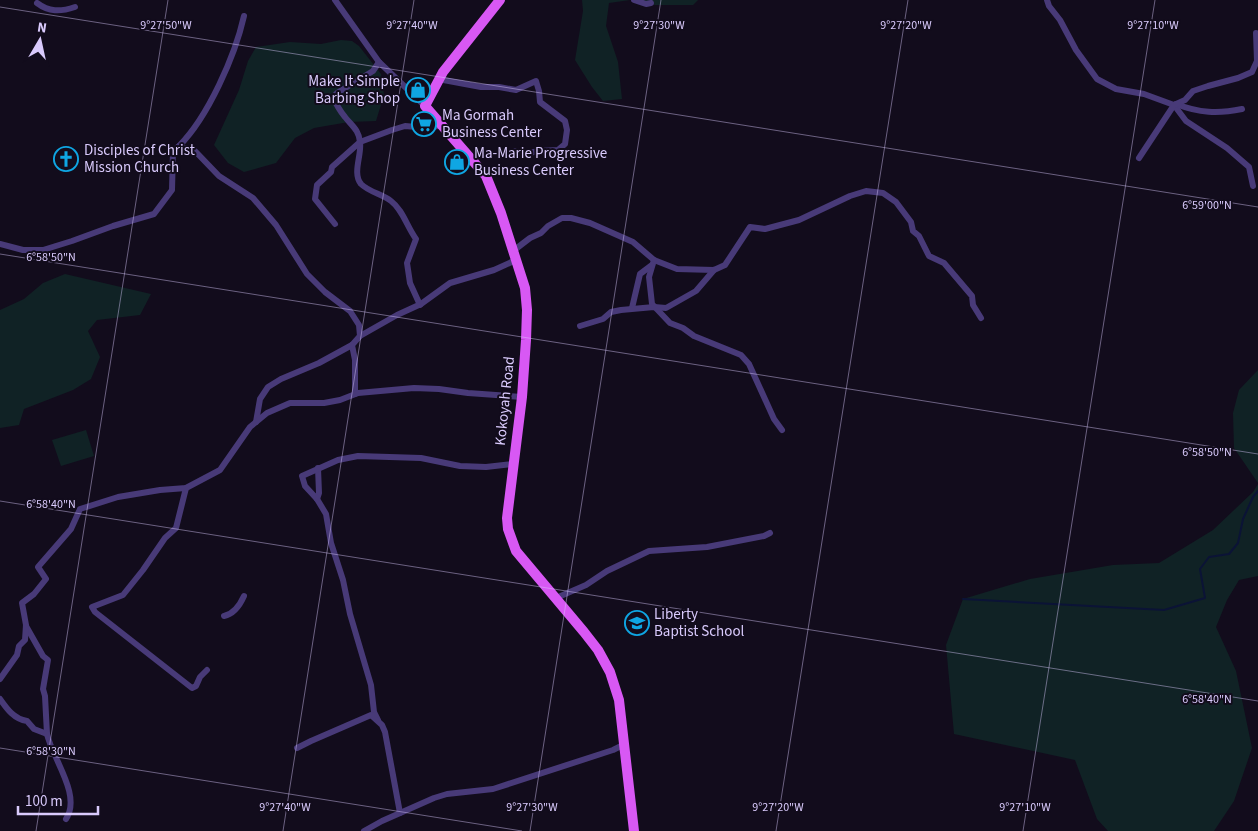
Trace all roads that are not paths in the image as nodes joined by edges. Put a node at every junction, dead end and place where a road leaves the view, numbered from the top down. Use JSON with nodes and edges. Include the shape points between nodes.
{"nodes":[{"id":1,"x":335,"y":0,"type":"edge"},
{"id":2,"x":500,"y":0,"type":"edge"},
{"id":3,"x":634,"y":0,"type":"edge"},
{"id":4,"x":1048,"y":0,"type":"edge"},
{"id":5,"x":37,"y":3,"type":"dead end"},
{"id":6,"x":651,"y":3,"type":"dead end"},
{"id":7,"x":75,"y":7,"type":"dead end"},
{"id":8,"x":244,"y":16,"type":"dead end"},
{"id":9,"x":1256,"y":33,"type":"dead end"},
{"id":10,"x":379,"y":62,"type":"junction"},
{"id":11,"x":438,"y":79,"type":"junction"},
{"id":12,"x":1175,"y":105,"type":"junction"},
{"id":13,"x":425,"y":106,"type":"junction"},
{"id":14,"x":1242,"y":109,"type":"dead end"},
{"id":15,"x":442,"y":125,"type":"junction"},
{"id":16,"x":360,"y":142,"type":"junction"},
{"id":17,"x":179,"y":146,"type":"junction"},
{"id":18,"x":503,"y":155,"type":"dead end"},
{"id":19,"x":1139,"y":158,"type":"dead end"},
{"id":20,"x":1253,"y":186,"type":"dead end"},
{"id":21,"x":335,"y":224,"type":"dead end"},
{"id":22,"x":0,"y":244,"type":"edge"},
{"id":23,"x":514,"y":255,"type":"junction"},
{"id":24,"x":653,"y":262,"type":"junction"},
{"id":25,"x":714,"y":270,"type":"junction"},
{"id":26,"x":420,"y":304,"type":"junction"},
{"id":27,"x":654,"y":307,"type":"junction"},
{"id":28,"x":632,"y":308,"type":"junction"},
{"id":29,"x":981,"y":318,"type":"dead end"},
{"id":30,"x":580,"y":326,"type":"dead end"},
{"id":31,"x":360,"y":336,"type":"junction"},
{"id":32,"x":352,"y":344,"type":"junction"},
{"id":33,"x":355,"y":394,"type":"junction"},
{"id":34,"x":522,"y":397,"type":"junction"},
{"id":35,"x":256,"y":422,"type":"junction"},
{"id":36,"x":782,"y":430,"type":"dead end"},
{"id":37,"x":513,"y":464,"type":"junction"},
{"id":38,"x":318,"y":468,"type":"junction"},
{"id":39,"x":186,"y":488,"type":"junction"},
{"id":40,"x":317,"y":499,"type":"junction"},
{"id":41,"x":770,"y":533,"type":"dead end"},
{"id":42,"x":244,"y":596,"type":"dead end"},
{"id":43,"x":556,"y":598,"type":"junction"},
{"id":44,"x":224,"y":616,"type":"dead end"},
{"id":45,"x":26,"y":625,"type":"junction"},
{"id":46,"x":207,"y":670,"type":"dead end"},
{"id":47,"x":0,"y":679,"type":"edge"},
{"id":48,"x":0,"y":699,"type":"edge"},
{"id":49,"x":378,"y":720,"type":"junction"},
{"id":50,"x":47,"y":734,"type":"junction"},
{"id":51,"x":625,"y":744,"type":"junction"},
{"id":52,"x":297,"y":748,"type":"dead end"},
{"id":53,"x":400,"y":813,"type":"junction"},
{"id":54,"x":66,"y":819,"type":"dead end"},
{"id":55,"x":364,"y":831,"type":"edge"},
{"id":56,"x":634,"y":831,"type":"edge"}],
"edges":[{"from":1,"to":10,"type":"street","name":"Kokoyah Road"},
{"from":2,"to":11,"type":"main road"},
{"from":3,"to":6,"type":"street"},
{"from":4,"to":12,"type":"street","via":[[1076,50],[1097,78],[1116,89],[1144,94]]},
{"from":5,"to":7,"type":"street","via":[[53,11]]},
{"from":8,"to":17,"type":"street","via":[[240,34],[215,92],[192,133]]},
{"from":9,"to":12,"type":"street","via":[[1256,61],[1252,72],[1193,91]]},
{"from":10,"to":13,"type":"street","name":"Kokoyah Road"},
{"from":10,"to":16,"type":"street","via":[[372,71],[333,97],[356,129]]},
{"from":11,"to":13,"type":"main road"},
{"from":11,"to":18,"type":"street","via":[[516,90],[536,81],[540,102],[565,121],[565,144],[558,150],[523,154],[516,151]]},
{"from":12,"to":14,"type":"street","via":[[1194,111]]},
{"from":12,"to":19,"type":"street"},
{"from":12,"to":20,"type":"street","via":[[1186,121],[1228,148],[1248,167]]},
{"from":13,"to":15,"type":"main road","name":"Kokoyah Road"},
{"from":15,"to":16,"type":"street","via":[[428,128],[405,126]]},
{"from":15,"to":23,"type":"main road","name":"Kokoyah Road","via":[[486,176]]},
{"from":16,"to":21,"type":"street","via":[[317,185],[316,199]]},
{"from":16,"to":26,"type":"street","via":[[358,178],[400,210],[416,239],[407,264],[410,283]]},
{"from":17,"to":22,"type":"street","via":[[173,151],[172,190],[154,214],[43,250],[23,250]]},
{"from":17,"to":31,"type":"street","via":[[195,151],[219,176],[253,198],[276,225],[307,274],[350,311],[359,325]]},
{"from":23,"to":24,"type":"street","via":[[530,238],[548,226],[562,218],[571,218],[633,242]]},
{"from":23,"to":26,"type":"street","via":[[494,270],[450,283]]},
{"from":23,"to":34,"type":"main road","name":"Kokoyah Road","via":[[525,288],[527,310]]},
{"from":24,"to":25,"type":"street","via":[[677,270]]},
{"from":24,"to":27,"type":"street","via":[[649,277]]},
{"from":24,"to":28,"type":"street","via":[[640,274]]},
{"from":25,"to":27,"type":"street","via":[[690,296],[666,308]]},
{"from":25,"to":29,"type":"street","via":[[725,265],[750,226],[765,229],[800,220],[866,191],[883,193],[896,202],[912,222],[913,230],[929,256],[944,263],[972,296]]},
{"from":26,"to":31,"type":"street"},
{"from":27,"to":28,"type":"street"},
{"from":27,"to":36,"type":"street","via":[[670,324],[741,355],[749,364]]},
{"from":28,"to":30,"type":"street","via":[[611,312],[603,319]]},
{"from":31,"to":32,"type":"street"},
{"from":32,"to":33,"type":"street"},
{"from":32,"to":35,"type":"street","via":[[268,387],[260,399]]},
{"from":33,"to":34,"type":"street","via":[[439,389]]},
{"from":33,"to":35,"type":"street","via":[[324,403],[290,403]]},
{"from":34,"to":37,"type":"main road","name":"Kokoyah Road"},
{"from":35,"to":39,"type":"street","via":[[220,470]]},
{"from":37,"to":38,"type":"street","via":[[460,466],[421,458],[358,456]]},
{"from":37,"to":43,"type":"main road","name":"Kokoyah Road","via":[[507,518],[511,540],[516,551]]},
{"from":38,"to":40,"type":"street"},
{"from":38,"to":40,"type":"street","via":[[302,476],[305,486]]},
{"from":39,"to":45,"type":"street","via":[[118,497],[80,509],[71,529],[38,567],[46,580],[22,603]]},
{"from":39,"to":46,"type":"street","via":[[176,528],[123,595],[92,607],[192,688]]},
{"from":40,"to":49,"type":"street","via":[[326,514]]},
{"from":41,"to":43,"type":"street","via":[[708,548],[649,551],[586,586]]},
{"from":42,"to":44,"type":"street","via":[[240,604]]},
{"from":43,"to":51,"type":"main road","name":"Kokoyah Road","via":[[598,650],[610,672],[619,700]]},
{"from":45,"to":47,"type":"street","via":[[25,640]]},
{"from":45,"to":50,"type":"street","via":[[48,660],[42,689]]},
{"from":48,"to":50,"type":"street","via":[[8,711]]},
{"from":49,"to":52,"type":"street","via":[[371,715]]},
{"from":49,"to":53,"type":"street","via":[[385,732]]},
{"from":50,"to":54,"type":"street","via":[[69,791]]},
{"from":51,"to":53,"type":"street","via":[[493,789],[447,794]]},
{"from":51,"to":56,"type":"main road","name":"Kokoyah Road"},
{"from":53,"to":55,"type":"street"}]}
